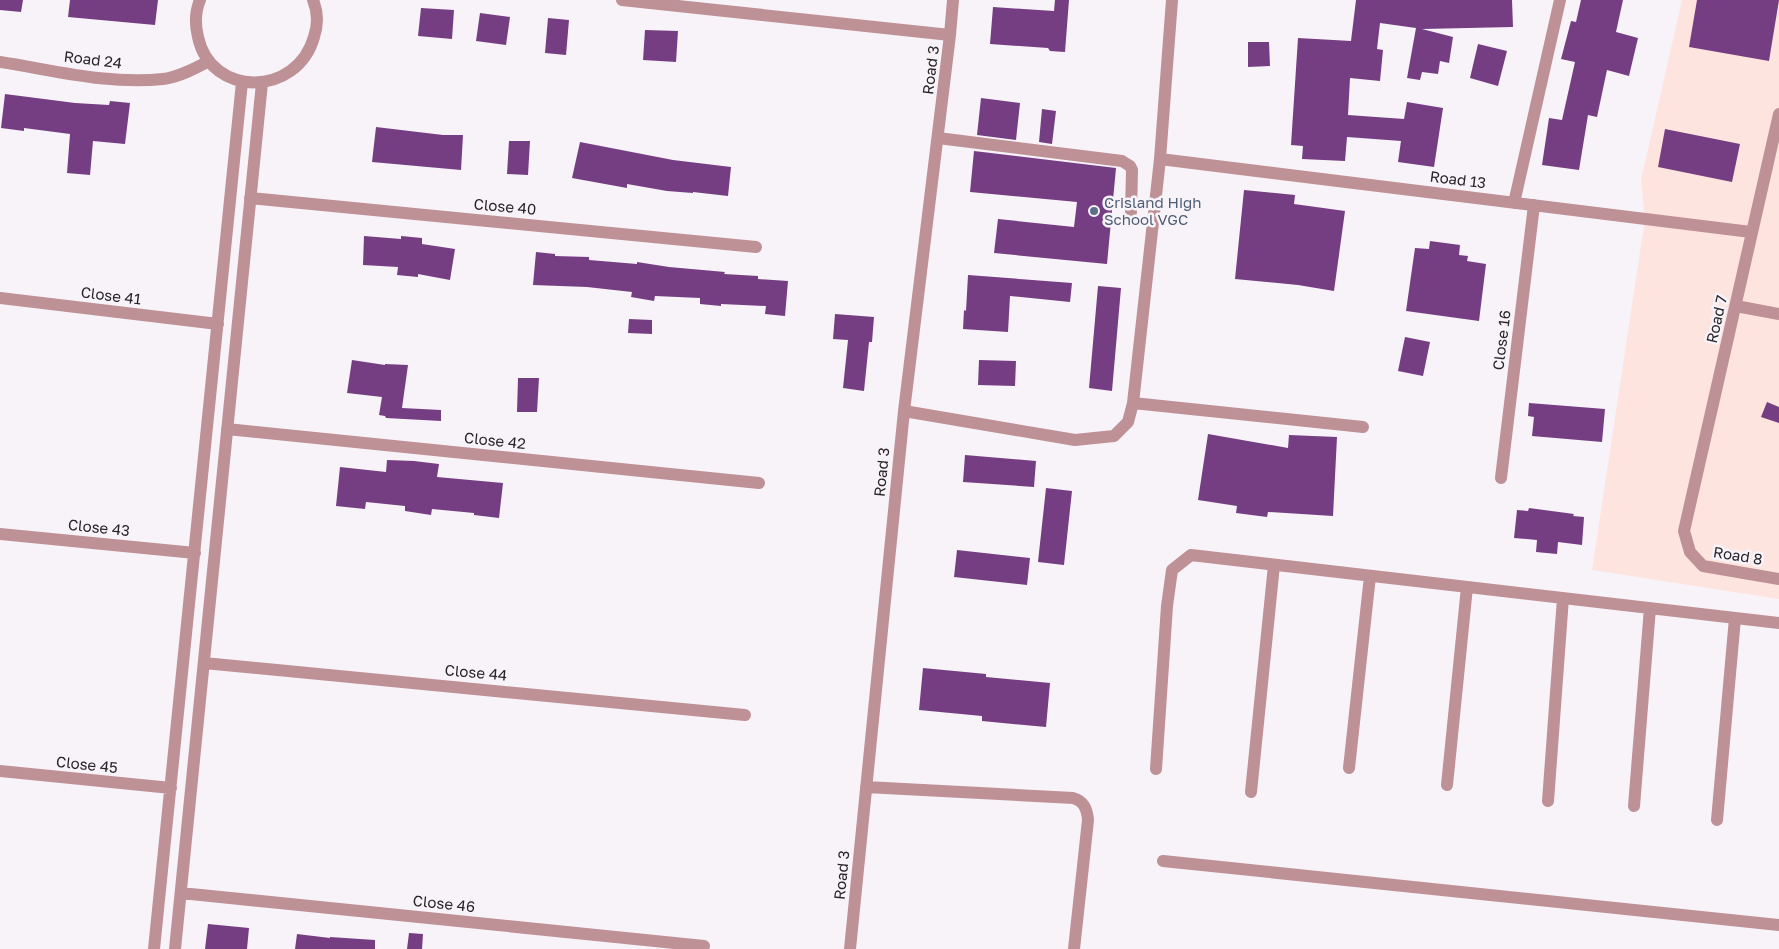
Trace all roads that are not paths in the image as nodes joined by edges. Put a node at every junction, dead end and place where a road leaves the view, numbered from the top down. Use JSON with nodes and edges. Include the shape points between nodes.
{"nodes":[{"id":1,"x":200,"y":0,"type":"edge"},
{"id":2,"x":313,"y":0,"type":"edge"},
{"id":3,"x":622,"y":0,"type":"edge"},
{"id":4,"x":953,"y":0,"type":"edge"},
{"id":5,"x":1172,"y":0,"type":"edge"},
{"id":6,"x":1560,"y":0,"type":"edge"},
{"id":7,"x":950,"y":35,"type":"junction"},
{"id":8,"x":209,"y":61,"type":"junction"},
{"id":9,"x":0,"y":62,"type":"edge"},
{"id":10,"x":242,"y":82,"type":"junction"},
{"id":11,"x":262,"y":83,"type":"junction"},
{"id":12,"x":1779,"y":114,"type":"edge"},
{"id":13,"x":938,"y":138,"type":"junction"},
{"id":14,"x":1160,"y":159,"type":"junction"},
{"id":15,"x":250,"y":198,"type":"junction"},
{"id":16,"x":1514,"y":203,"type":"junction"},
{"id":17,"x":1534,"y":205,"type":"junction"},
{"id":18,"x":1131,"y":212,"type":"dead end"},
{"id":19,"x":1751,"y":232,"type":"junction"},
{"id":20,"x":756,"y":247,"type":"dead end"},
{"id":21,"x":0,"y":298,"type":"edge"},
{"id":22,"x":1736,"y":306,"type":"junction"},
{"id":23,"x":1779,"y":314,"type":"edge"},
{"id":24,"x":218,"y":324,"type":"junction"},
{"id":25,"x":1133,"y":403,"type":"junction"},
{"id":26,"x":904,"y":411,"type":"junction"},
{"id":27,"x":1363,"y":427,"type":"dead end"},
{"id":28,"x":227,"y":429,"type":"junction"},
{"id":29,"x":1501,"y":478,"type":"dead end"},
{"id":30,"x":759,"y":483,"type":"dead end"},
{"id":31,"x":1684,"y":531,"type":"joint"},
{"id":32,"x":0,"y":534,"type":"edge"},
{"id":33,"x":195,"y":553,"type":"junction"},
{"id":34,"x":1274,"y":565,"type":"junction"},
{"id":35,"x":1370,"y":576,"type":"junction"},
{"id":36,"x":1779,"y":579,"type":"edge"},
{"id":37,"x":1467,"y":587,"type":"junction"},
{"id":38,"x":1563,"y":598,"type":"junction"},
{"id":39,"x":1650,"y":608,"type":"junction"},
{"id":40,"x":188,"y":618,"type":"junction"},
{"id":41,"x":1735,"y":618,"type":"junction"},
{"id":42,"x":208,"y":620,"type":"junction"},
{"id":43,"x":1779,"y":623,"type":"edge"},
{"id":44,"x":204,"y":663,"type":"junction"},
{"id":45,"x":745,"y":715,"type":"dead end"},
{"id":46,"x":1349,"y":768,"type":"dead end"},
{"id":47,"x":1156,"y":769,"type":"dead end"},
{"id":48,"x":0,"y":771,"type":"edge"},
{"id":49,"x":1447,"y":785,"type":"dead end"},
{"id":50,"x":866,"y":786,"type":"junction"},
{"id":51,"x":171,"y":788,"type":"junction"},
{"id":52,"x":1251,"y":792,"type":"dead end"},
{"id":53,"x":1548,"y":801,"type":"dead end"},
{"id":54,"x":1634,"y":806,"type":"dead end"},
{"id":55,"x":1717,"y":820,"type":"dead end"},
{"id":56,"x":1163,"y":861,"type":"dead end"},
{"id":57,"x":181,"y":893,"type":"junction"},
{"id":58,"x":1779,"y":925,"type":"edge"},
{"id":59,"x":704,"y":946,"type":"dead end"},
{"id":60,"x":154,"y":949,"type":"edge"},
{"id":61,"x":175,"y":949,"type":"edge"},
{"id":62,"x":850,"y":949,"type":"edge"},
{"id":63,"x":1074,"y":949,"type":"edge"}],
"edges":[{"from":1,"to":8,"type":"street","via":[[195,25]]},
{"from":2,"to":11,"type":"street","via":[[317,29],[311,49],[299,66],[288,74]]},
{"from":3,"to":7,"type":"street"},
{"from":4,"to":7,"type":"street","name":"Road 3"},
{"from":5,"to":14,"type":"street"},
{"from":6,"to":16,"type":"street"},
{"from":7,"to":13,"type":"street","name":"Road 3"},
{"from":8,"to":9,"type":"street","name":"Road 24","via":[[165,79],[114,81]]},
{"from":8,"to":10,"type":"street","via":[[224,74]]},
{"from":10,"to":11,"type":"street"},
{"from":10,"to":24,"type":"street"},
{"from":11,"to":15,"type":"street"},
{"from":12,"to":19,"type":"street","name":"Road 7"},
{"from":13,"to":18,"type":"street","via":[[1122,161],[1132,170]]},
{"from":13,"to":26,"type":"street","name":"Road 3"},
{"from":14,"to":16,"type":"street","name":"Road 13"},
{"from":14,"to":25,"type":"street"},
{"from":15,"to":20,"type":"street","name":"Close 40"},
{"from":15,"to":28,"type":"street"},
{"from":16,"to":17,"type":"street","name":"Road 13"},
{"from":17,"to":19,"type":"street","name":"Road 13"},
{"from":17,"to":29,"type":"street","name":"Close 16"},
{"from":19,"to":22,"type":"street","name":"Road 7"},
{"from":21,"to":24,"type":"street","name":"Close 41"},
{"from":22,"to":23,"type":"street"},
{"from":22,"to":31,"type":"street","name":"Road 7"},
{"from":24,"to":33,"type":"street"},
{"from":25,"to":26,"type":"street","via":[[1128,422],[1114,436],[1075,440]]},
{"from":25,"to":27,"type":"street"},
{"from":26,"to":50,"type":"street","name":"Road 3"},
{"from":28,"to":30,"type":"street","name":"Close 42"},
{"from":28,"to":42,"type":"street"},
{"from":31,"to":36,"type":"street","name":"Road 8","via":[[1690,552],[1703,566]]},
{"from":32,"to":33,"type":"street","name":"Close 43"},
{"from":33,"to":40,"type":"street"},
{"from":34,"to":35,"type":"street"},
{"from":34,"to":47,"type":"street","via":[[1191,555],[1172,570]]},
{"from":34,"to":52,"type":"street"},
{"from":35,"to":37,"type":"street"},
{"from":35,"to":46,"type":"street"},
{"from":37,"to":38,"type":"street"},
{"from":37,"to":49,"type":"street"},
{"from":38,"to":39,"type":"street"},
{"from":38,"to":53,"type":"street"},
{"from":39,"to":41,"type":"street"},
{"from":39,"to":54,"type":"street"},
{"from":40,"to":42,"type":"street"},
{"from":40,"to":51,"type":"street"},
{"from":41,"to":43,"type":"street"},
{"from":41,"to":55,"type":"street"},
{"from":42,"to":44,"type":"street"},
{"from":44,"to":45,"type":"street","name":"Close 44"},
{"from":44,"to":57,"type":"street"},
{"from":48,"to":51,"type":"street","name":"Close 45"},
{"from":50,"to":62,"type":"street","name":"Road 3"},
{"from":50,"to":63,"type":"street","via":[[1079,800],[1084,804],[1088,820]]},
{"from":51,"to":60,"type":"street"},
{"from":56,"to":58,"type":"street"},
{"from":57,"to":59,"type":"street","name":"Close 46"},
{"from":57,"to":61,"type":"street"}]}
